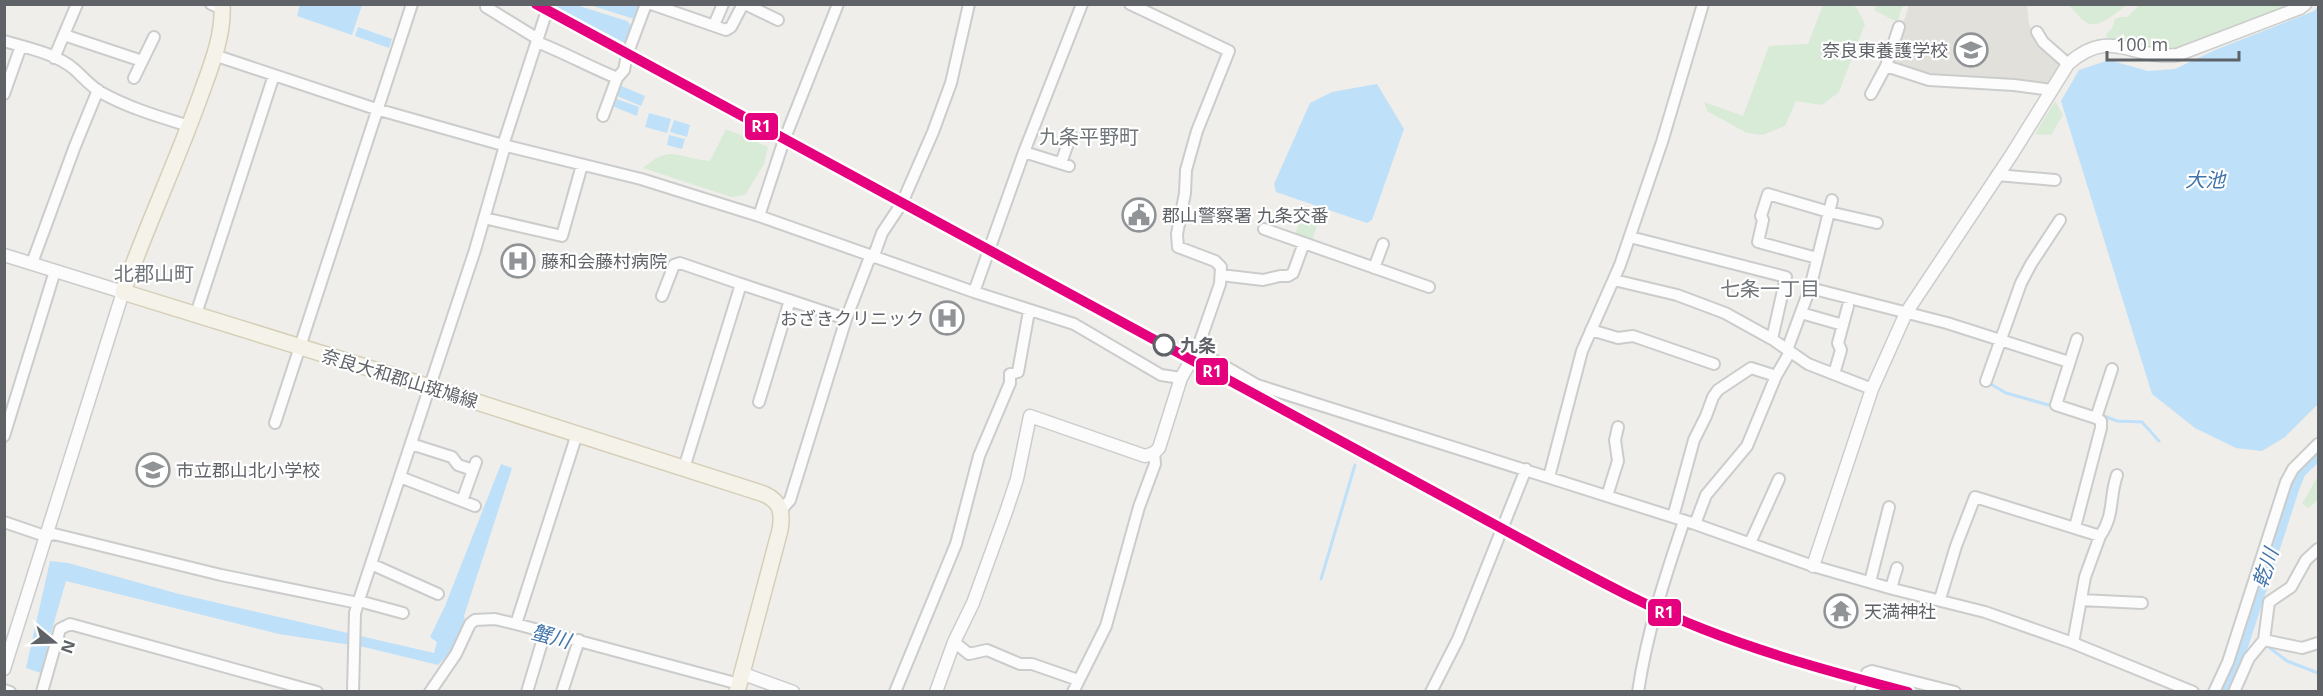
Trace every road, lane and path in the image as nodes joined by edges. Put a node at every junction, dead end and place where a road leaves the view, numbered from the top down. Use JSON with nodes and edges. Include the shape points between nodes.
{"nodes":[{"id":1,"x":77,"y":4,"type":"edge"},
{"id":2,"x":412,"y":4,"type":"edge"},
{"id":3,"x":549,"y":4,"type":"edge"},
{"id":4,"x":646,"y":4,"type":"edge"},
{"id":5,"x":651,"y":4,"type":"edge"},
{"id":6,"x":723,"y":4,"type":"edge"},
{"id":7,"x":744,"y":4,"type":"edge"},
{"id":8,"x":838,"y":4,"type":"edge"},
{"id":9,"x":969,"y":4,"type":"edge"},
{"id":10,"x":1082,"y":4,"type":"edge"},
{"id":11,"x":1130,"y":4,"type":"edge"},
{"id":12,"x":1703,"y":4,"type":"edge"},
{"id":13,"x":2305,"y":4,"type":"edge"},
{"id":14,"x":218,"y":6,"type":"edge"},
{"id":15,"x":486,"y":7,"type":"dead end"},
{"id":16,"x":778,"y":20,"type":"dead end"},
{"id":17,"x":714,"y":25,"type":"junction"},
{"id":18,"x":1899,"y":27,"type":"dead end"},
{"id":19,"x":2037,"y":32,"type":"dead end"},
{"id":20,"x":64,"y":35,"type":"junction"},
{"id":21,"x":154,"y":37,"type":"dead end"},
{"id":22,"x":4,"y":41,"type":"edge"},
{"id":23,"x":537,"y":41,"type":"junction"},
{"id":24,"x":21,"y":46,"type":"junction"},
{"id":25,"x":214,"y":55,"type":"junction"},
{"id":26,"x":54,"y":58,"type":"junction"},
{"id":27,"x":142,"y":61,"type":"junction"},
{"id":28,"x":2068,"y":64,"type":"junction"},
{"id":29,"x":1886,"y":66,"type":"junction"},
{"id":30,"x":274,"y":75,"type":"junction"},
{"id":31,"x":134,"y":78,"type":"dead end"},
{"id":32,"x":617,"y":78,"type":"junction"},
{"id":33,"x":98,"y":90,"type":"junction"},
{"id":34,"x":2052,"y":90,"type":"junction"},
{"id":35,"x":4,"y":94,"type":"edge"},
{"id":36,"x":1871,"y":94,"type":"dead end"},
{"id":37,"x":376,"y":109,"type":"junction"},
{"id":38,"x":603,"y":116,"type":"dead end"},
{"id":39,"x":189,"y":126,"type":"junction"},
{"id":40,"x":1071,"y":135,"type":"dead end"},
{"id":41,"x":503,"y":145,"type":"junction"},
{"id":42,"x":1024,"y":152,"type":"junction"},
{"id":43,"x":582,"y":165,"type":"junction"},
{"id":44,"x":1997,"y":175,"type":"junction"},
{"id":45,"x":2055,"y":180,"type":"dead end"},
{"id":46,"x":1832,"y":200,"type":"dead end"},
{"id":47,"x":1829,"y":212,"type":"junction"},
{"id":48,"x":759,"y":216,"type":"junction"},
{"id":49,"x":484,"y":218,"type":"junction"},
{"id":50,"x":2060,"y":220,"type":"dead end"},
{"id":51,"x":1877,"y":223,"type":"dead end"},
{"id":52,"x":1264,"y":229,"type":"dead end"},
{"id":53,"x":1630,"y":237,"type":"junction"},
{"id":54,"x":1304,"y":243,"type":"junction"},
{"id":55,"x":1383,"y":244,"type":"dead end"},
{"id":56,"x":4,"y":255,"type":"edge"},
{"id":57,"x":872,"y":257,"type":"junction"},
{"id":58,"x":1817,"y":258,"type":"junction"},
{"id":59,"x":32,"y":263,"type":"junction"},
{"id":60,"x":1374,"y":268,"type":"junction"},
{"id":61,"x":55,"y":271,"type":"junction"},
{"id":62,"x":1221,"y":275,"type":"junction"},
{"id":63,"x":1614,"y":280,"type":"junction"},
{"id":64,"x":741,"y":284,"type":"junction"},
{"id":65,"x":1429,"y":287,"type":"dead end"},
{"id":66,"x":1810,"y":288,"type":"junction"},
{"id":67,"x":123,"y":292,"type":"junction"},
{"id":68,"x":974,"y":292,"type":"junction"},
{"id":69,"x":663,"y":296,"type":"dead end"},
{"id":70,"x":790,"y":300,"type":"junction"},
{"id":71,"x":1848,"y":306,"type":"dead end"},
{"id":72,"x":1029,"y":311,"type":"junction"},
{"id":73,"x":1801,"y":313,"type":"junction"},
{"id":74,"x":1906,"y":313,"type":"junction"},
{"id":75,"x":196,"y":314,"type":"junction"},
{"id":76,"x":846,"y":319,"type":"junction"},
{"id":77,"x":1843,"y":325,"type":"junction"},
{"id":78,"x":1591,"y":330,"type":"junction"},
{"id":79,"x":2000,"y":338,"type":"junction"},
{"id":80,"x":1772,"y":339,"type":"junction"},
{"id":81,"x":2077,"y":339,"type":"dead end"},
{"id":82,"x":300,"y":347,"type":"junction"},
{"id":83,"x":1197,"y":350,"type":"junction"},
{"id":84,"x":1789,"y":351,"type":"junction"},
{"id":85,"x":2069,"y":362,"type":"junction"},
{"id":86,"x":1713,"y":364,"type":"dead end"},
{"id":87,"x":2112,"y":369,"type":"dead end"},
{"id":88,"x":1834,"y":374,"type":"junction"},
{"id":89,"x":1776,"y":376,"type":"junction"},
{"id":90,"x":1181,"y":378,"type":"junction"},
{"id":91,"x":1986,"y":381,"type":"dead end"},
{"id":92,"x":430,"y":387,"type":"junction"},
{"id":93,"x":1872,"y":389,"type":"junction"},
{"id":94,"x":759,"y":402,"type":"dead end"},
{"id":95,"x":9,"y":406,"type":"edge"},
{"id":96,"x":2096,"y":418,"type":"junction"},
{"id":97,"x":274,"y":423,"type":"dead end"},
{"id":98,"x":1618,"y":427,"type":"dead end"},
{"id":99,"x":577,"y":434,"type":"junction"},
{"id":100,"x":4,"y":436,"type":"edge"},
{"id":101,"x":411,"y":444,"type":"junction"},
{"id":102,"x":2319,"y":444,"type":"edge"},
{"id":103,"x":1154,"y":453,"type":"junction"},
{"id":104,"x":684,"y":468,"type":"junction"},
{"id":105,"x":1526,"y":470,"type":"junction"},
{"id":106,"x":2117,"y":475,"type":"dead end"},
{"id":107,"x":400,"y":477,"type":"junction"},
{"id":108,"x":1549,"y":477,"type":"junction"},
{"id":109,"x":1779,"y":479,"type":"dead end"},
{"id":110,"x":1607,"y":496,"type":"junction"},
{"id":111,"x":462,"y":501,"type":"junction"},
{"id":112,"x":475,"y":506,"type":"dead end"},
{"id":113,"x":1888,"y":507,"type":"dead end"},
{"id":114,"x":782,"y":509,"type":"junction"},
{"id":115,"x":1684,"y":521,"type":"junction"},
{"id":116,"x":4,"y":522,"type":"edge"},
{"id":117,"x":2075,"y":527,"type":"junction"},
{"id":118,"x":45,"y":536,"type":"junction"},
{"id":119,"x":2100,"y":536,"type":"junction"},
{"id":120,"x":1750,"y":543,"type":"junction"},
{"id":121,"x":2319,"y":549,"type":"edge"},
{"id":122,"x":371,"y":564,"type":"junction"},
{"id":123,"x":1812,"y":566,"type":"junction"},
{"id":124,"x":1897,"y":568,"type":"dead end"},
{"id":125,"x":1870,"y":582,"type":"junction"},
{"id":126,"x":1891,"y":588,"type":"junction"},
{"id":127,"x":438,"y":594,"type":"dead end"},
{"id":128,"x":1940,"y":599,"type":"junction"},
{"id":129,"x":2081,"y":600,"type":"junction"},
{"id":130,"x":358,"y":602,"type":"junction"},
{"id":131,"x":2142,"y":603,"type":"dead end"},
{"id":132,"x":403,"y":613,"type":"dead end"},
{"id":133,"x":516,"y":624,"type":"junction"},
{"id":134,"x":545,"y":632,"type":"junction"},
{"id":135,"x":579,"y":640,"type":"junction"},
{"id":136,"x":2264,"y":640,"type":"junction"},
{"id":137,"x":954,"y":642,"type":"junction"},
{"id":138,"x":2073,"y":643,"type":"junction"},
{"id":139,"x":2319,"y":644,"type":"edge"},
{"id":140,"x":6,"y":661,"type":"edge"},
{"id":141,"x":1078,"y":680,"type":"junction"},
{"id":142,"x":739,"y":683,"type":"edge"},
{"id":143,"x":4,"y":690,"type":"edge"},
{"id":144,"x":10,"y":692,"type":"edge"},
{"id":145,"x":42,"y":692,"type":"edge"},
{"id":146,"x":317,"y":692,"type":"edge"},
{"id":147,"x":353,"y":692,"type":"edge"},
{"id":148,"x":429,"y":692,"type":"edge"},
{"id":149,"x":527,"y":692,"type":"edge"},
{"id":150,"x":562,"y":692,"type":"edge"},
{"id":151,"x":793,"y":692,"type":"edge"},
{"id":152,"x":895,"y":692,"type":"edge"},
{"id":153,"x":936,"y":692,"type":"edge"},
{"id":154,"x":1073,"y":692,"type":"edge"},
{"id":155,"x":1431,"y":692,"type":"edge"},
{"id":156,"x":1638,"y":692,"type":"edge"},
{"id":157,"x":1860,"y":692,"type":"edge"},
{"id":158,"x":1955,"y":692,"type":"edge"},
{"id":159,"x":2193,"y":692,"type":"edge"},
{"id":160,"x":2214,"y":692,"type":"edge"},
{"id":161,"x":2234,"y":692,"type":"edge"}],
"edges":[{"from":1,"to":20,"type":"street"},
{"from":2,"to":37,"type":"street"},
{"from":3,"to":23,"type":"street"},
{"from":4,"to":32,"type":"street","via":[[624,70]]},
{"from":5,"to":17,"type":"street"},
{"from":6,"to":17,"type":"street"},
{"from":7,"to":16,"type":"street"},
{"from":7,"to":17,"type":"street","via":[[731,27],[726,30]]},
{"from":8,"to":48,"type":"street"},
{"from":9,"to":57,"type":"street","via":[[951,83],[933,132],[902,203],[887,222]]},
{"from":10,"to":42,"type":"street"},
{"from":11,"to":62,"type":"street","via":[[1229,51],[1186,170],[1176,242],[1179,248],[1215,261],[1221,267]]},
{"from":12,"to":53,"type":"street"},
{"from":13,"to":28,"type":"street","via":[[2176,55],[2160,56],[2100,45]]},
{"from":14,"to":25,"type":"main road"},
{"from":15,"to":23,"type":"street"},
{"from":18,"to":29,"type":"street"},
{"from":19,"to":28,"type":"street"},
{"from":20,"to":26,"type":"street"},
{"from":20,"to":27,"type":"street"},
{"from":21,"to":27,"type":"street"},
{"from":22,"to":24,"type":"street"},
{"from":23,"to":32,"type":"street"},
{"from":23,"to":41,"type":"street"},
{"from":24,"to":26,"type":"street"},
{"from":24,"to":35,"type":"street"},
{"from":25,"to":30,"type":"street"},
{"from":25,"to":39,"type":"main road"},
{"from":26,"to":33,"type":"street","via":[[73,68]]},
{"from":27,"to":31,"type":"street"},
{"from":28,"to":34,"type":"street"},
{"from":29,"to":34,"type":"street","via":[[1929,80]]},
{"from":29,"to":36,"type":"street"},
{"from":30,"to":37,"type":"street"},
{"from":30,"to":75,"type":"street"},
{"from":32,"to":38,"type":"street"},
{"from":33,"to":39,"type":"street"},
{"from":33,"to":59,"type":"street"},
{"from":34,"to":44,"type":"street"},
{"from":37,"to":41,"type":"street"},
{"from":37,"to":82,"type":"street"},
{"from":39,"to":67,"type":"main road"},
{"from":40,"to":42,"type":"street","via":[[1065,165]]},
{"from":41,"to":43,"type":"street"},
{"from":41,"to":49,"type":"street"},
{"from":42,"to":68,"type":"street"},
{"from":43,"to":48,"type":"street"},
{"from":43,"to":49,"type":"street","via":[[561,236]]},
{"from":44,"to":45,"type":"street"},
{"from":44,"to":74,"type":"street"},
{"from":46,"to":47,"type":"street"},
{"from":47,"to":51,"type":"street"},
{"from":47,"to":58,"type":"street"},
{"from":47,"to":58,"type":"street","via":[[1768,194],[1761,216],[1758,242]]},
{"from":48,"to":57,"type":"street"},
{"from":49,"to":92,"type":"street"},
{"from":50,"to":79,"type":"street","via":[[2031,264]]},
{"from":52,"to":54,"type":"street"},
{"from":53,"to":63,"type":"street"},
{"from":53,"to":80,"type":"street","via":[[1786,277]]},
{"from":54,"to":60,"type":"street"},
{"from":54,"to":62,"type":"street","via":[[1293,273],[1288,276],[1263,280]]},
{"from":55,"to":60,"type":"street"},
{"from":56,"to":59,"type":"street"},
{"from":57,"to":68,"type":"street"},
{"from":57,"to":76,"type":"street"},
{"from":58,"to":66,"type":"street"},
{"from":59,"to":61,"type":"street"},
{"from":60,"to":65,"type":"street"},
{"from":61,"to":67,"type":"street"},
{"from":61,"to":95,"type":"street"},
{"from":62,"to":83,"type":"street"},
{"from":63,"to":78,"type":"street"},
{"from":63,"to":80,"type":"street","via":[[1677,295],[1725,313]]},
{"from":64,"to":69,"type":"street","via":[[680,263],[674,266]]},
{"from":64,"to":70,"type":"street"},
{"from":64,"to":104,"type":"street"},
{"from":66,"to":73,"type":"street"},
{"from":66,"to":74,"type":"street"},
{"from":67,"to":75,"type":"main road","name":"奈良大和郡山斑鳩線"},
{"from":67,"to":118,"type":"street"},
{"from":68,"to":72,"type":"street"},
{"from":70,"to":76,"type":"street"},
{"from":70,"to":94,"type":"street"},
{"from":71,"to":77,"type":"street"},
{"from":72,"to":90,"type":"street","via":[[1083,328],[1161,375]]},
{"from":72,"to":152,"type":"street","via":[[1017,372],[1010,374],[1010,383],[979,456],[956,544]]},
{"from":73,"to":77,"type":"street"},
{"from":73,"to":84,"type":"street"},
{"from":74,"to":79,"type":"street"},
{"from":74,"to":93,"type":"street"},
{"from":75,"to":82,"type":"main road","name":"奈良大和郡山斑鳩線"},
{"from":76,"to":114,"type":"street","via":[[790,500]]},
{"from":77,"to":88,"type":"street"},
{"from":78,"to":86,"type":"street","via":[[1618,338],[1633,336]]},
{"from":78,"to":108,"type":"street"},
{"from":79,"to":85,"type":"street"},
{"from":79,"to":91,"type":"street"},
{"from":80,"to":84,"type":"street"},
{"from":81,"to":85,"type":"street"},
{"from":82,"to":92,"type":"main road","name":"奈良大和郡山斑鳩線"},
{"from":82,"to":97,"type":"street"},
{"from":83,"to":90,"type":"street"},
{"from":83,"to":105,"type":"street","via":[[1257,385]]},
{"from":84,"to":88,"type":"street"},
{"from":84,"to":89,"type":"street"},
{"from":85,"to":96,"type":"street","via":[[2056,405]]},
{"from":87,"to":96,"type":"street"},
{"from":88,"to":93,"type":"street"},
{"from":89,"to":115,"type":"street","via":[[1747,446]]},
{"from":89,"to":115,"type":"street","via":[[1751,368],[1713,397],[1691,448]]},
{"from":90,"to":103,"type":"street","via":[[1159,448]]},
{"from":92,"to":99,"type":"main road","name":"奈良大和郡山斑鳩線"},
{"from":92,"to":101,"type":"street"},
{"from":93,"to":123,"type":"street"},
{"from":95,"to":100,"type":"street"},
{"from":96,"to":117,"type":"street","via":[[2102,428]]},
{"from":98,"to":110,"type":"street","via":[[1618,461]]},
{"from":99,"to":104,"type":"main road","name":"奈良大和郡山斑鳩線"},
{"from":99,"to":133,"type":"street"},
{"from":101,"to":107,"type":"street"},
{"from":101,"to":111,"type":"street","via":[[452,457],[458,465],[474,466]]},
{"from":102,"to":160,"type":"street","via":[[2293,469],[2286,482],[2228,662]]},
{"from":103,"to":137,"type":"street","via":[[1145,456],[1030,416],[1006,512],[973,603]]},
{"from":103,"to":141,"type":"street","via":[[1155,464],[1138,507],[1106,626]]},
{"from":104,"to":114,"type":"main road","name":"奈良大和郡山斑鳩線","via":[[764,494]]},
{"from":105,"to":108,"type":"street"},
{"from":105,"to":155,"type":"street","via":[[1458,639]]},
{"from":106,"to":119,"type":"street","via":[[2110,517]]},
{"from":107,"to":111,"type":"street"},
{"from":107,"to":122,"type":"street"},
{"from":108,"to":110,"type":"street"},
{"from":109,"to":120,"type":"street"},
{"from":110,"to":115,"type":"street"},
{"from":111,"to":112,"type":"street"},
{"from":113,"to":125,"type":"street"},
{"from":114,"to":142,"type":"main road","via":[[780,530]]},
{"from":115,"to":120,"type":"street"},
{"from":115,"to":156,"type":"street","via":[[1655,608]]},
{"from":116,"to":118,"type":"street"},
{"from":117,"to":119,"type":"street"},
{"from":117,"to":128,"type":"street","via":[[1975,497]]},
{"from":118,"to":130,"type":"street","via":[[54,534],[221,575]]},
{"from":118,"to":140,"type":"street"},
{"from":119,"to":129,"type":"street"},
{"from":120,"to":123,"type":"street"},
{"from":121,"to":136,"type":"street","via":[[2306,560],[2292,587],[2269,602]]},
{"from":122,"to":127,"type":"street"},
{"from":122,"to":130,"type":"street"},
{"from":123,"to":125,"type":"street"},
{"from":124,"to":126,"type":"street"},
{"from":125,"to":126,"type":"street"},
{"from":126,"to":128,"type":"street"},
{"from":128,"to":138,"type":"street"},
{"from":129,"to":131,"type":"street"},
{"from":129,"to":138,"type":"street"},
{"from":130,"to":132,"type":"street"},
{"from":130,"to":147,"type":"street"},
{"from":133,"to":134,"type":"street"},
{"from":133,"to":148,"type":"street","via":[[495,619],[470,624],[456,654]]},
{"from":134,"to":135,"type":"street"},
{"from":134,"to":149,"type":"street"},
{"from":135,"to":142,"type":"street"},
{"from":135,"to":150,"type":"street"},
{"from":136,"to":139,"type":"street","via":[[2302,648]]},
{"from":136,"to":161,"type":"street","via":[[2249,658]]},
{"from":137,"to":141,"type":"street","via":[[969,654],[987,650]]},
{"from":137,"to":153,"type":"street"},
{"from":138,"to":159,"type":"street"},
{"from":141,"to":154,"type":"street"},
{"from":142,"to":151,"type":"street"},
{"from":143,"to":144,"type":"street"},
{"from":145,"to":146,"type":"street","via":[[60,629],[70,624]]},
{"from":157,"to":158,"type":"street","via":[[1867,673],[1872,671]]}]}
